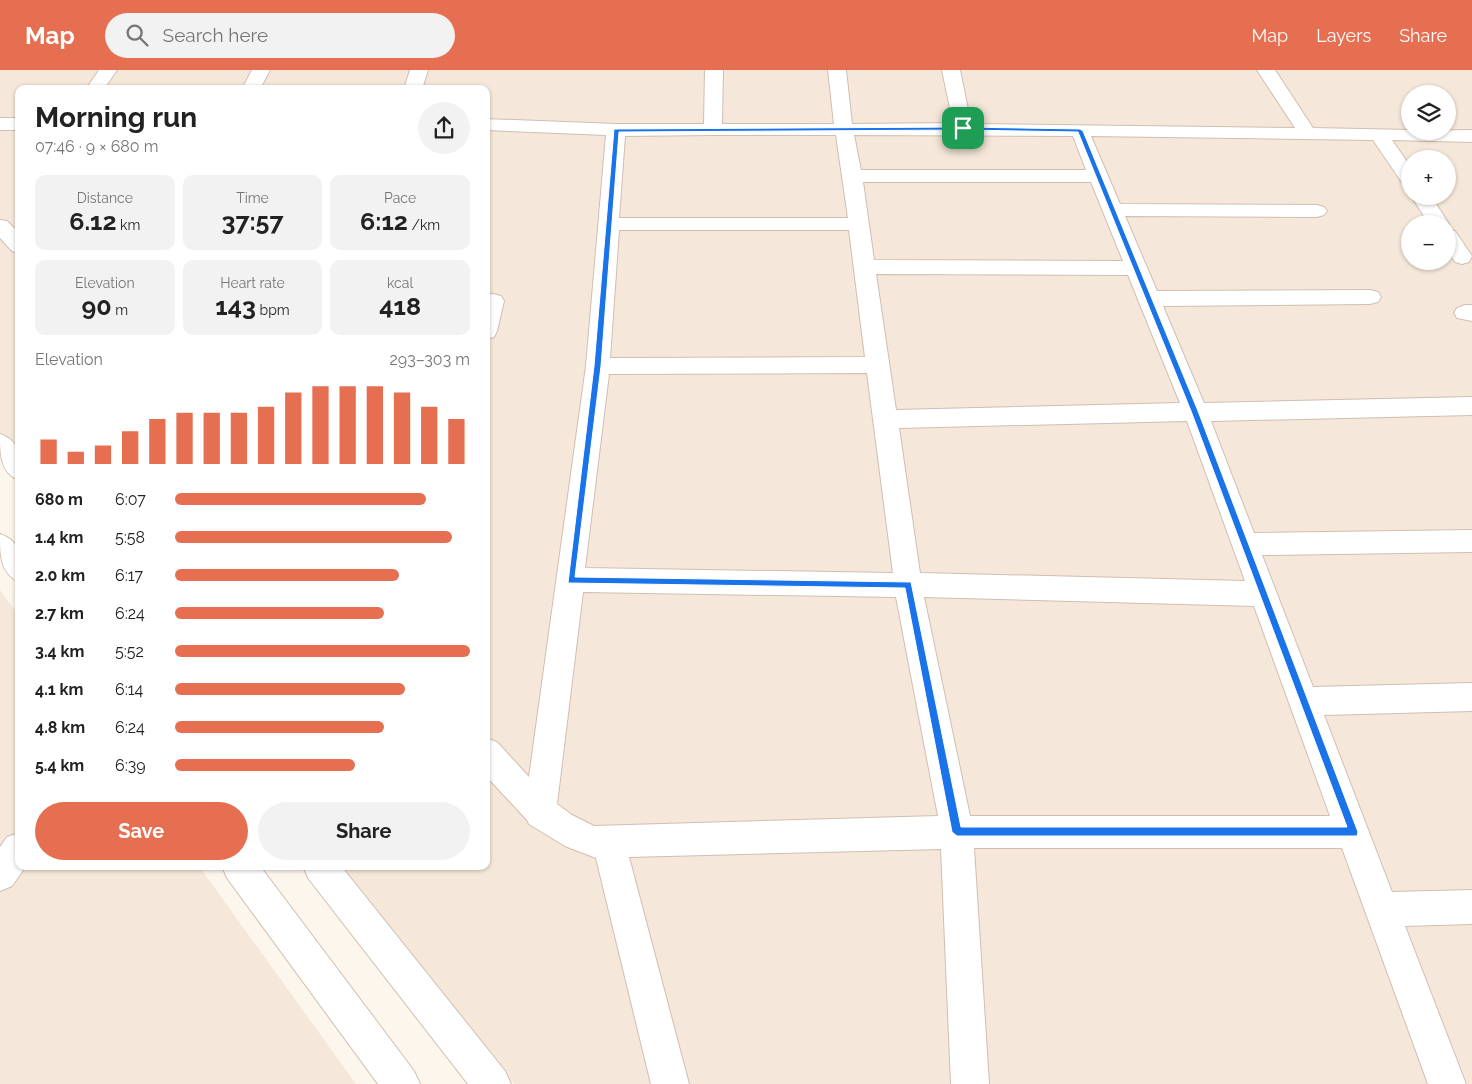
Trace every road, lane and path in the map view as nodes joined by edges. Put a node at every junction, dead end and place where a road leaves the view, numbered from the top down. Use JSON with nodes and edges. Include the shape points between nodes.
{"nodes":[{"id":1,"x":108,"y":70,"type":"edge"},
{"id":2,"x":261,"y":70,"type":"edge"},
{"id":3,"x":419,"y":70,"type":"edge"},
{"id":4,"x":714,"y":70,"type":"edge"},
{"id":5,"x":837,"y":70,"type":"edge"},
{"id":6,"x":951,"y":70,"type":"edge"},
{"id":7,"x":1266,"y":70,"type":"edge"},
{"id":8,"x":98,"y":85,"type":"edge"},
{"id":9,"x":253,"y":85,"type":"edge"},
{"id":10,"x":414,"y":85,"type":"edge"},
{"id":11,"x":0,"y":124,"type":"edge"},
{"id":12,"x":15,"y":124,"type":"edge"},
{"id":13,"x":490,"y":124,"type":"edge"},
{"id":14,"x":963,"y":128,"type":"junction"},
{"id":15,"x":616,"y":130,"type":"junction"},
{"id":16,"x":713,"y":130,"type":"junction"},
{"id":17,"x":844,"y":130,"type":"junction"},
{"id":18,"x":1080,"y":131,"type":"junction"},
{"id":19,"x":1308,"y":134,"type":"junction"},
{"id":20,"x":1378,"y":134,"type":"junction"},
{"id":21,"x":1472,"y":136,"type":"edge"},
{"id":22,"x":1401,"y":167,"type":"edge"},
{"id":23,"x":852,"y":176,"type":"junction"},
{"id":24,"x":1098,"y":176,"type":"junction"},
{"id":25,"x":1112,"y":210,"type":"junction"},
{"id":26,"x":1317,"y":211,"type":"dead end"},
{"id":27,"x":609,"y":224,"type":"junction"},
{"id":28,"x":858,"y":224,"type":"junction"},
{"id":29,"x":0,"y":226,"type":"edge"},
{"id":30,"x":15,"y":242,"type":"edge"},
{"id":31,"x":1456,"y":248,"type":"edge"},
{"id":32,"x":1462,"y":257,"type":"dead end"},
{"id":33,"x":864,"y":267,"type":"junction"},
{"id":34,"x":1136,"y":268,"type":"junction"},
{"id":35,"x":1370,"y":297,"type":"dead end"},
{"id":36,"x":1149,"y":299,"type":"junction"},
{"id":37,"x":493,"y":301,"type":"dead end"},
{"id":38,"x":490,"y":314,"type":"edge"},
{"id":39,"x":878,"y":365,"type":"junction"},
{"id":40,"x":598,"y":366,"type":"junction"},
{"id":41,"x":1472,"y":406,"type":"edge"},
{"id":42,"x":1194,"y":411,"type":"junction"},
{"id":43,"x":886,"y":419,"type":"junction"},
{"id":44,"x":0,"y":444,"type":"edge"},
{"id":45,"x":15,"y":465,"type":"edge"},
{"id":46,"x":1472,"y":541,"type":"edge"},
{"id":47,"x":1244,"y":544,"type":"junction"},
{"id":48,"x":0,"y":545,"type":"edge"},
{"id":49,"x":15,"y":565,"type":"edge"},
{"id":50,"x":571,"y":580,"type":"junction"},
{"id":51,"x":908,"y":585,"type":"junction"},
{"id":52,"x":1263,"y":594,"type":"junction"},
{"id":53,"x":1472,"y":697,"type":"edge"},
{"id":54,"x":1304,"y":701,"type":"junction"},
{"id":55,"x":490,"y":757,"type":"edge"},
{"id":56,"x":540,"y":813,"type":"junction"},
{"id":57,"x":957,"y":832,"type":"junction"},
{"id":58,"x":1354,"y":832,"type":"junction"},
{"id":59,"x":608,"y":841,"type":"junction"},
{"id":60,"x":15,"y":854,"type":"edge"},
{"id":61,"x":243,"y":870,"type":"edge"},
{"id":62,"x":323,"y":870,"type":"edge"},
{"id":63,"x":0,"y":874,"type":"edge"},
{"id":64,"x":1472,"y":907,"type":"edge"},
{"id":65,"x":1382,"y":909,"type":"junction"},
{"id":66,"x":401,"y":1084,"type":"edge"},
{"id":67,"x":492,"y":1084,"type":"edge"},
{"id":68,"x":670,"y":1084,"type":"edge"},
{"id":69,"x":970,"y":1084,"type":"edge"},
{"id":70,"x":1447,"y":1084,"type":"edge"}],
"edges":[{"from":1,"to":8,"type":"street"},
{"from":2,"to":9,"type":"street"},
{"from":3,"to":10,"type":"street"},
{"from":4,"to":16,"type":"street"},
{"from":5,"to":17,"type":"street"},
{"from":6,"to":14,"type":"street"},
{"from":7,"to":19,"type":"street"},
{"from":11,"to":12,"type":"street"},
{"from":13,"to":15,"type":"street"},
{"from":14,"to":17,"type":"street"},
{"from":14,"to":18,"type":"street"},
{"from":15,"to":16,"type":"street"},
{"from":15,"to":27,"type":"street"},
{"from":16,"to":17,"type":"street"},
{"from":17,"to":23,"type":"street"},
{"from":18,"to":19,"type":"street"},
{"from":18,"to":24,"type":"street"},
{"from":19,"to":20,"type":"street"},
{"from":20,"to":21,"type":"street"},
{"from":20,"to":22,"type":"street"},
{"from":23,"to":24,"type":"street"},
{"from":23,"to":28,"type":"street"},
{"from":24,"to":25,"type":"street"},
{"from":25,"to":26,"type":"street"},
{"from":25,"to":34,"type":"street"},
{"from":27,"to":28,"type":"street"},
{"from":27,"to":40,"type":"street"},
{"from":28,"to":33,"type":"street"},
{"from":29,"to":30,"type":"street"},
{"from":31,"to":32,"type":"street"},
{"from":33,"to":34,"type":"street"},
{"from":33,"to":39,"type":"street"},
{"from":34,"to":36,"type":"street"},
{"from":35,"to":36,"type":"street"},
{"from":36,"to":42,"type":"street"},
{"from":37,"to":38,"type":"street"},
{"from":39,"to":40,"type":"street"},
{"from":39,"to":43,"type":"street"},
{"from":40,"to":50,"type":"street"},
{"from":41,"to":42,"type":"street"},
{"from":42,"to":43,"type":"street"},
{"from":42,"to":47,"type":"street"},
{"from":43,"to":51,"type":"street"},
{"from":44,"to":45,"type":"street"},
{"from":46,"to":47,"type":"street"},
{"from":47,"to":52,"type":"street"},
{"from":48,"to":49,"type":"street"},
{"from":50,"to":51,"type":"street"},
{"from":50,"to":56,"type":"street"},
{"from":51,"to":52,"type":"street"},
{"from":51,"to":57,"type":"street"},
{"from":52,"to":54,"type":"street"},
{"from":53,"to":54,"type":"street"},
{"from":54,"to":58,"type":"street"},
{"from":55,"to":56,"type":"street"},
{"from":56,"to":59,"type":"street","via":[[573,835],[594,842]]},
{"from":57,"to":58,"type":"street"},
{"from":57,"to":59,"type":"street"},
{"from":57,"to":69,"type":"street"},
{"from":58,"to":65,"type":"street"},
{"from":59,"to":68,"type":"street"},
{"from":60,"to":63,"type":"street"},
{"from":61,"to":66,"type":"street"},
{"from":62,"to":67,"type":"street"},
{"from":64,"to":65,"type":"street"},
{"from":65,"to":70,"type":"street"}]}
